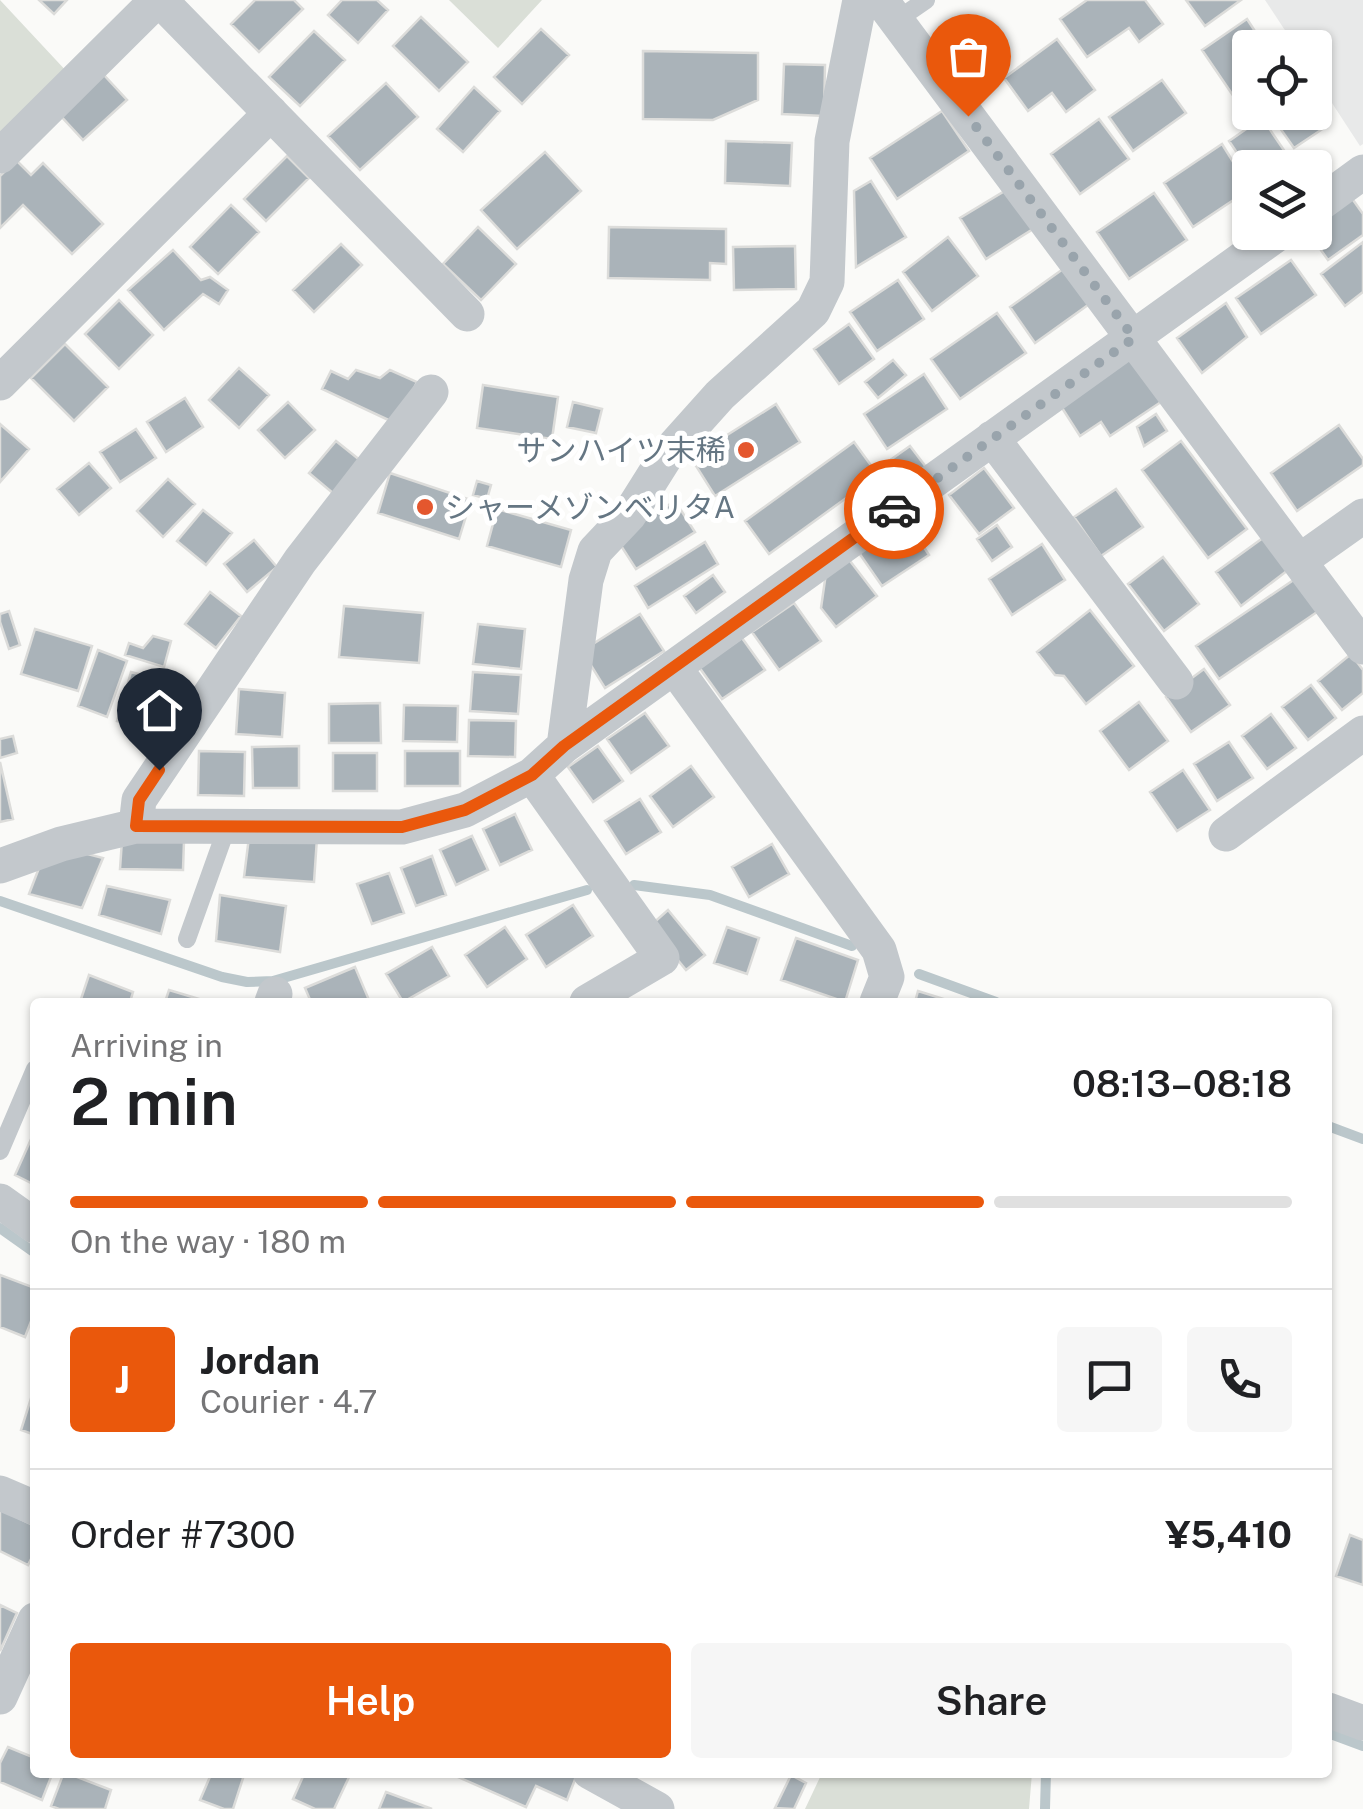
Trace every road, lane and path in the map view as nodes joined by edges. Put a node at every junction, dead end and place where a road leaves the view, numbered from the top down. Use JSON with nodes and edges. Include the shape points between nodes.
{"nodes":[{"id":1,"x":158,"y":0,"type":"edge"},
{"id":2,"x":860,"y":0,"type":"edge"},
{"id":3,"x":926,"y":0,"type":"edge"},
{"id":4,"x":889,"y":10,"type":"edge"},
{"id":5,"x":271,"y":113,"type":"junction"},
{"id":6,"x":0,"y":156,"type":"edge"},
{"id":7,"x":1362,"y":177,"type":"edge"},
{"id":8,"x":1332,"y":196,"type":"edge"},
{"id":9,"x":1255,"y":250,"type":"edge"},
{"id":10,"x":467,"y":314,"type":"dead end"},
{"id":11,"x":1134,"y":338,"type":"junction"},
{"id":12,"x":0,"y":383,"type":"edge"},
{"id":13,"x":431,"y":392,"type":"dead end"},
{"id":14,"x":992,"y":438,"type":"junction"},
{"id":15,"x":1363,"y":516,"type":"edge"},
{"id":16,"x":1301,"y":560,"type":"junction"},
{"id":17,"x":1361,"y":640,"type":"edge"},
{"id":18,"x":674,"y":667,"type":"junction"},
{"id":19,"x":1176,"y":682,"type":"dead end"},
{"id":20,"x":1363,"y":733,"type":"edge"},
{"id":21,"x":564,"y":746,"type":"junction"},
{"id":22,"x":532,"y":775,"type":"junction"},
{"id":23,"x":136,"y":826,"type":"junction"},
{"id":24,"x":227,"y":827,"type":"junction"},
{"id":25,"x":1226,"y":834,"type":"dead end"},
{"id":26,"x":0,"y":866,"type":"edge"},
{"id":27,"x":187,"y":939,"type":"dead end"},
{"id":28,"x":594,"y":998,"type":"edge"},
{"id":29,"x":879,"y":998,"type":"edge"},
{"id":30,"x":30,"y":1081,"type":"edge"},
{"id":31,"x":0,"y":1152,"type":"edge"},
{"id":32,"x":0,"y":1200,"type":"edge"},
{"id":33,"x":30,"y":1222,"type":"edge"},
{"id":34,"x":0,"y":1493,"type":"edge"},
{"id":35,"x":30,"y":1506,"type":"edge"},
{"id":36,"x":30,"y":1631,"type":"edge"},
{"id":37,"x":0,"y":1697,"type":"edge"},
{"id":38,"x":1332,"y":1711,"type":"edge"},
{"id":39,"x":1363,"y":1723,"type":"edge"},
{"id":40,"x":596,"y":1788,"type":"edge"},
{"id":41,"x":657,"y":1809,"type":"edge"}],
"edges":[{"from":1,"to":5,"type":"street"},
{"from":1,"to":6,"type":"street"},
{"from":2,"to":21,"type":"street","via":[[832,140],[826,282],[813,311],[720,395],[595,551]]},
{"from":3,"to":4,"type":"lane"},
{"from":4,"to":11,"type":"street"},
{"from":5,"to":10,"type":"street"},
{"from":5,"to":12,"type":"street"},
{"from":7,"to":8,"type":"street"},
{"from":9,"to":11,"type":"street"},
{"from":11,"to":14,"type":"street"},
{"from":11,"to":16,"type":"street"},
{"from":13,"to":23,"type":"street","via":[[300,561],[139,800]]},
{"from":14,"to":18,"type":"street"},
{"from":14,"to":19,"type":"street"},
{"from":15,"to":16,"type":"street"},
{"from":16,"to":17,"type":"street"},
{"from":18,"to":21,"type":"street"},
{"from":18,"to":29,"type":"street","via":[[878,950],[887,976]]},
{"from":20,"to":25,"type":"street"},
{"from":21,"to":22,"type":"street"},
{"from":22,"to":24,"type":"street","via":[[465,810],[402,827]]},
{"from":22,"to":28,"type":"street","via":[[662,958]]},
{"from":23,"to":24,"type":"street"},
{"from":23,"to":26,"type":"street"},
{"from":24,"to":27,"type":"lane"},
{"from":30,"to":31,"type":"lane"},
{"from":32,"to":33,"type":"street"},
{"from":34,"to":35,"type":"street"},
{"from":36,"to":37,"type":"street"},
{"from":38,"to":39,"type":"street"},
{"from":40,"to":41,"type":"street"}]}
